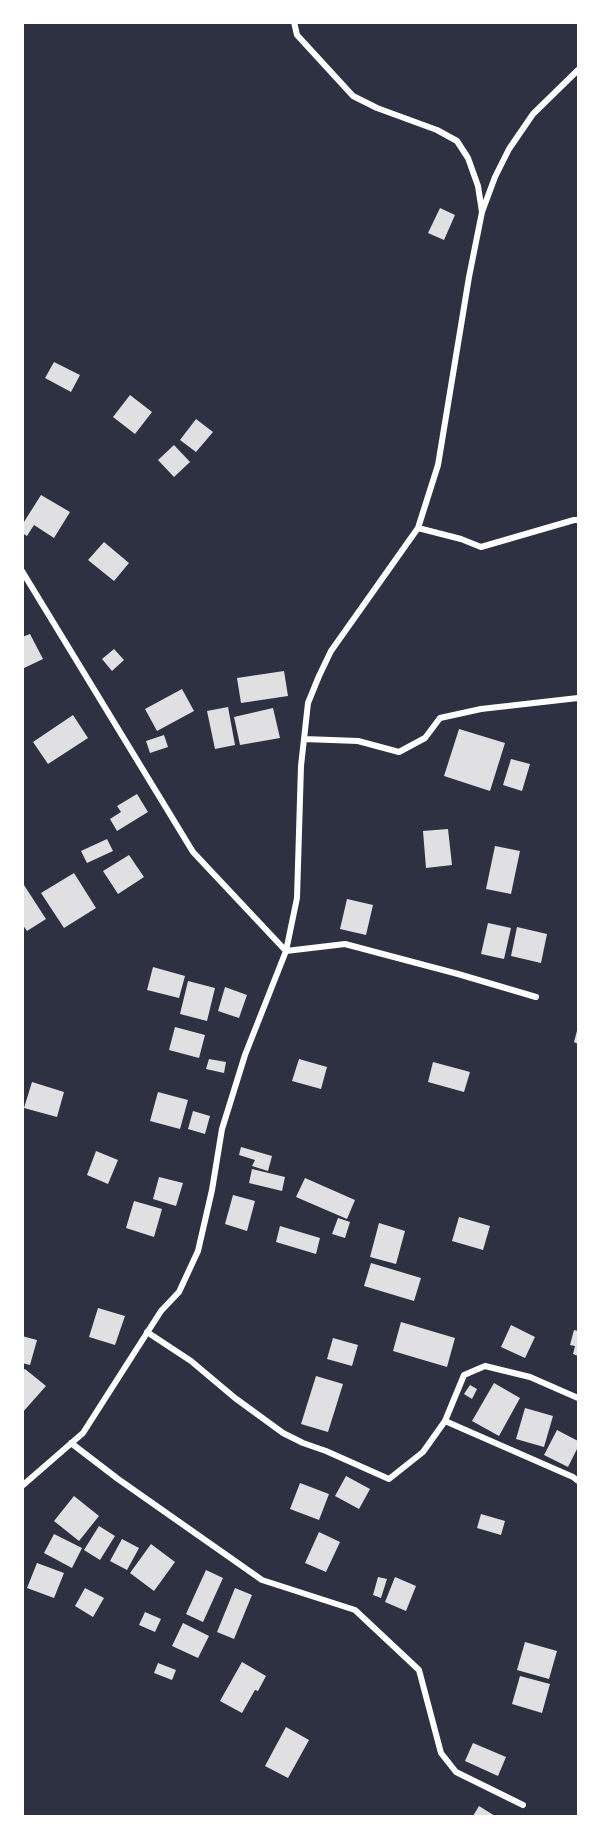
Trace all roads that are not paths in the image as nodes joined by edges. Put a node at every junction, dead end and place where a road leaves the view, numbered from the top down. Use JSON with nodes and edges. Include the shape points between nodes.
{"nodes":[{"id":1,"x":294,"y":22,"type":"edge"},
{"id":2,"x":579,"y":70,"type":"edge"},
{"id":3,"x":482,"y":212,"type":"junction"},
{"id":4,"x":579,"y":520,"type":"edge"},
{"id":5,"x":418,"y":528,"type":"junction"},
{"id":6,"x":22,"y":571,"type":"edge"},
{"id":7,"x":579,"y":698,"type":"edge"},
{"id":8,"x":304,"y":739,"type":"junction"},
{"id":9,"x":286,"y":951,"type":"junction"},
{"id":10,"x":536,"y":997,"type":"dead end"},
{"id":11,"x":147,"y":1332,"type":"junction"},
{"id":12,"x":579,"y":1398,"type":"edge"},
{"id":13,"x":445,"y":1421,"type":"junction"},
{"id":14,"x":71,"y":1443,"type":"junction"},
{"id":15,"x":579,"y":1481,"type":"edge"},
{"id":16,"x":22,"y":1486,"type":"edge"},
{"id":17,"x":523,"y":1805,"type":"dead end"}],
"edges":[{"from":1,"to":3,"type":"street","via":[[297,35],[353,96],[456,141],[468,158]]},
{"from":2,"to":3,"type":"street","via":[[533,114],[509,149]]},
{"from":3,"to":5,"type":"street","via":[[438,465]]},
{"from":4,"to":5,"type":"street","via":[[481,547]]},
{"from":5,"to":8,"type":"street","via":[[318,676],[308,703]]},
{"from":6,"to":9,"type":"street","via":[[193,852]]},
{"from":7,"to":8,"type":"street","via":[[481,708],[440,718],[425,738],[399,752],[358,741]]},
{"from":8,"to":9,"type":"street","via":[[297,898]]},
{"from":9,"to":10,"type":"street","via":[[345,944]]},
{"from":9,"to":11,"type":"street","via":[[245,1055],[222,1129],[198,1251],[179,1292]]},
{"from":11,"to":13,"type":"street","via":[[283,1432],[389,1479],[423,1452]]},
{"from":11,"to":14,"type":"street","via":[[83,1433]]},
{"from":12,"to":13,"type":"street","via":[[530,1377],[485,1366],[464,1375]]},
{"from":13,"to":15,"type":"street"},
{"from":14,"to":16,"type":"street"},
{"from":14,"to":17,"type":"street","via":[[261,1580],[355,1610],[419,1670],[441,1753],[456,1772]]}]}
